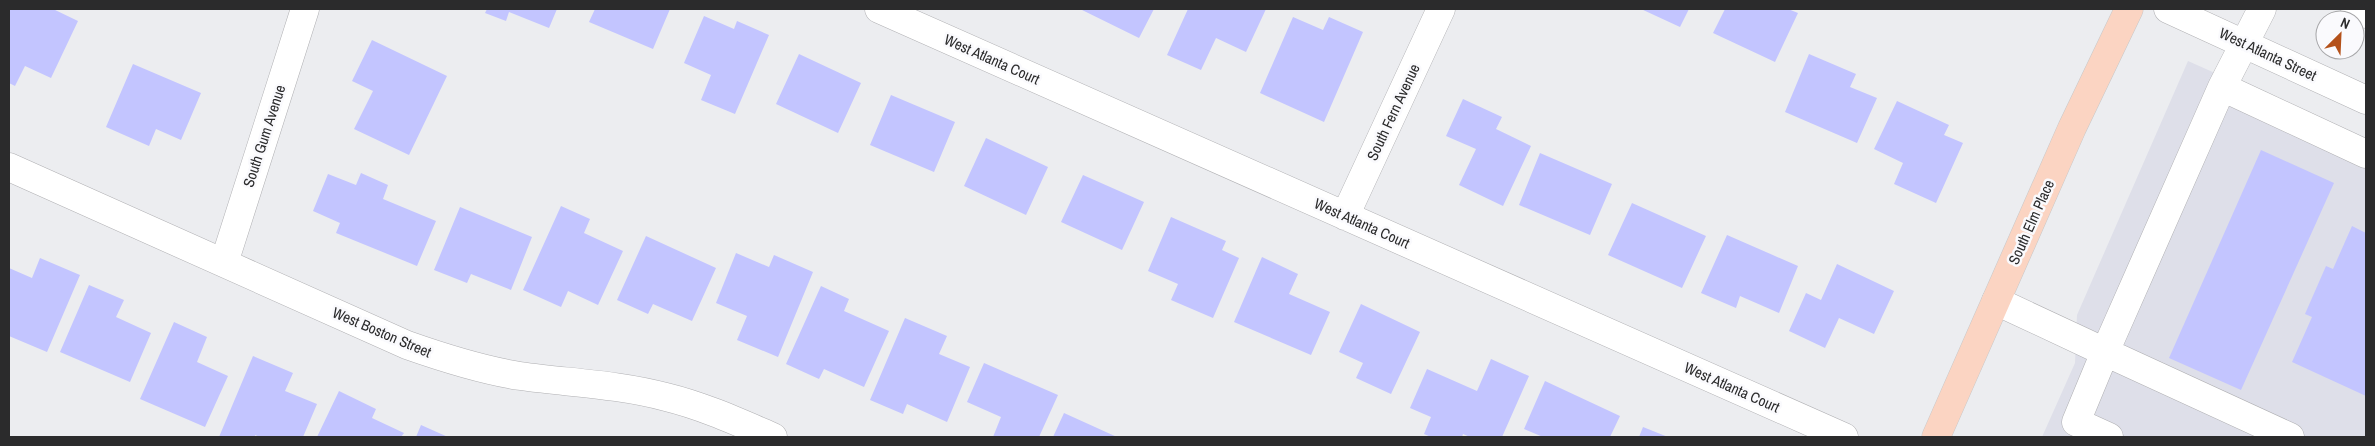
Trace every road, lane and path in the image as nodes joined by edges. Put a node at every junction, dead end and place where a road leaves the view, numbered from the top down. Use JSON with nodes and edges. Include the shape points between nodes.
{"nodes":[{"id":1,"x":305,"y":9,"type":"edge"},
{"id":2,"x":879,"y":9,"type":"edge"},
{"id":3,"x":1441,"y":9,"type":"edge"},
{"id":4,"x":2129,"y":9,"type":"edge"},
{"id":5,"x":2168,"y":9,"type":"edge"},
{"id":6,"x":2262,"y":9,"type":"edge"},
{"id":7,"x":2355,"y":9,"type":"edge"},
{"id":8,"x":2366,"y":14,"type":"edge"},
{"id":9,"x":2244,"y":43,"type":"junction"},
{"id":10,"x":2222,"y":87,"type":"junction"},
{"id":11,"x":2366,"y":100,"type":"edge"},
{"id":12,"x":2366,"y":154,"type":"edge"},
{"id":13,"x":9,"y":167,"type":"edge"},
{"id":14,"x":1345,"y":216,"type":"junction"},
{"id":15,"x":224,"y":263,"type":"junction"},
{"id":16,"x":1996,"y":301,"type":"junction"},
{"id":17,"x":2105,"y":352,"type":"junction"},
{"id":18,"x":773,"y":437,"type":"edge"},
{"id":19,"x":1844,"y":437,"type":"edge"},
{"id":20,"x":1936,"y":437,"type":"edge"},
{"id":21,"x":2109,"y":437,"type":"edge"},
{"id":22,"x":2290,"y":437,"type":"edge"}],
"edges":[{"from":1,"to":15,"type":"street","name":"South Gum Avenue"},
{"from":2,"to":14,"type":"street","name":"West Atlanta Court"},
{"from":3,"to":14,"type":"street","name":"South Fern Avenue"},
{"from":4,"to":16,"type":"main road","name":"South Elm Place","via":[[2072,128]]},
{"from":5,"to":9,"type":"street","name":"West Atlanta Street"},
{"from":6,"to":9,"type":"street"},
{"from":7,"to":8,"type":"street"},
{"from":9,"to":10,"type":"street"},
{"from":9,"to":11,"type":"street","name":"West Atlanta Street"},
{"from":10,"to":12,"type":"street"},
{"from":10,"to":17,"type":"street"},
{"from":13,"to":15,"type":"street","name":"West Boston Street"},
{"from":14,"to":19,"type":"street","name":"West Atlanta Court"},
{"from":15,"to":18,"type":"street","name":"West Boston Street","via":[[406,345],[462,364],[520,376],[607,384],[668,397]]},
{"from":16,"to":17,"type":"street"},
{"from":16,"to":20,"type":"main road","name":"South Elm Place"},
{"from":17,"to":21,"type":"street","via":[[2076,422]]},
{"from":17,"to":22,"type":"street"}]}
